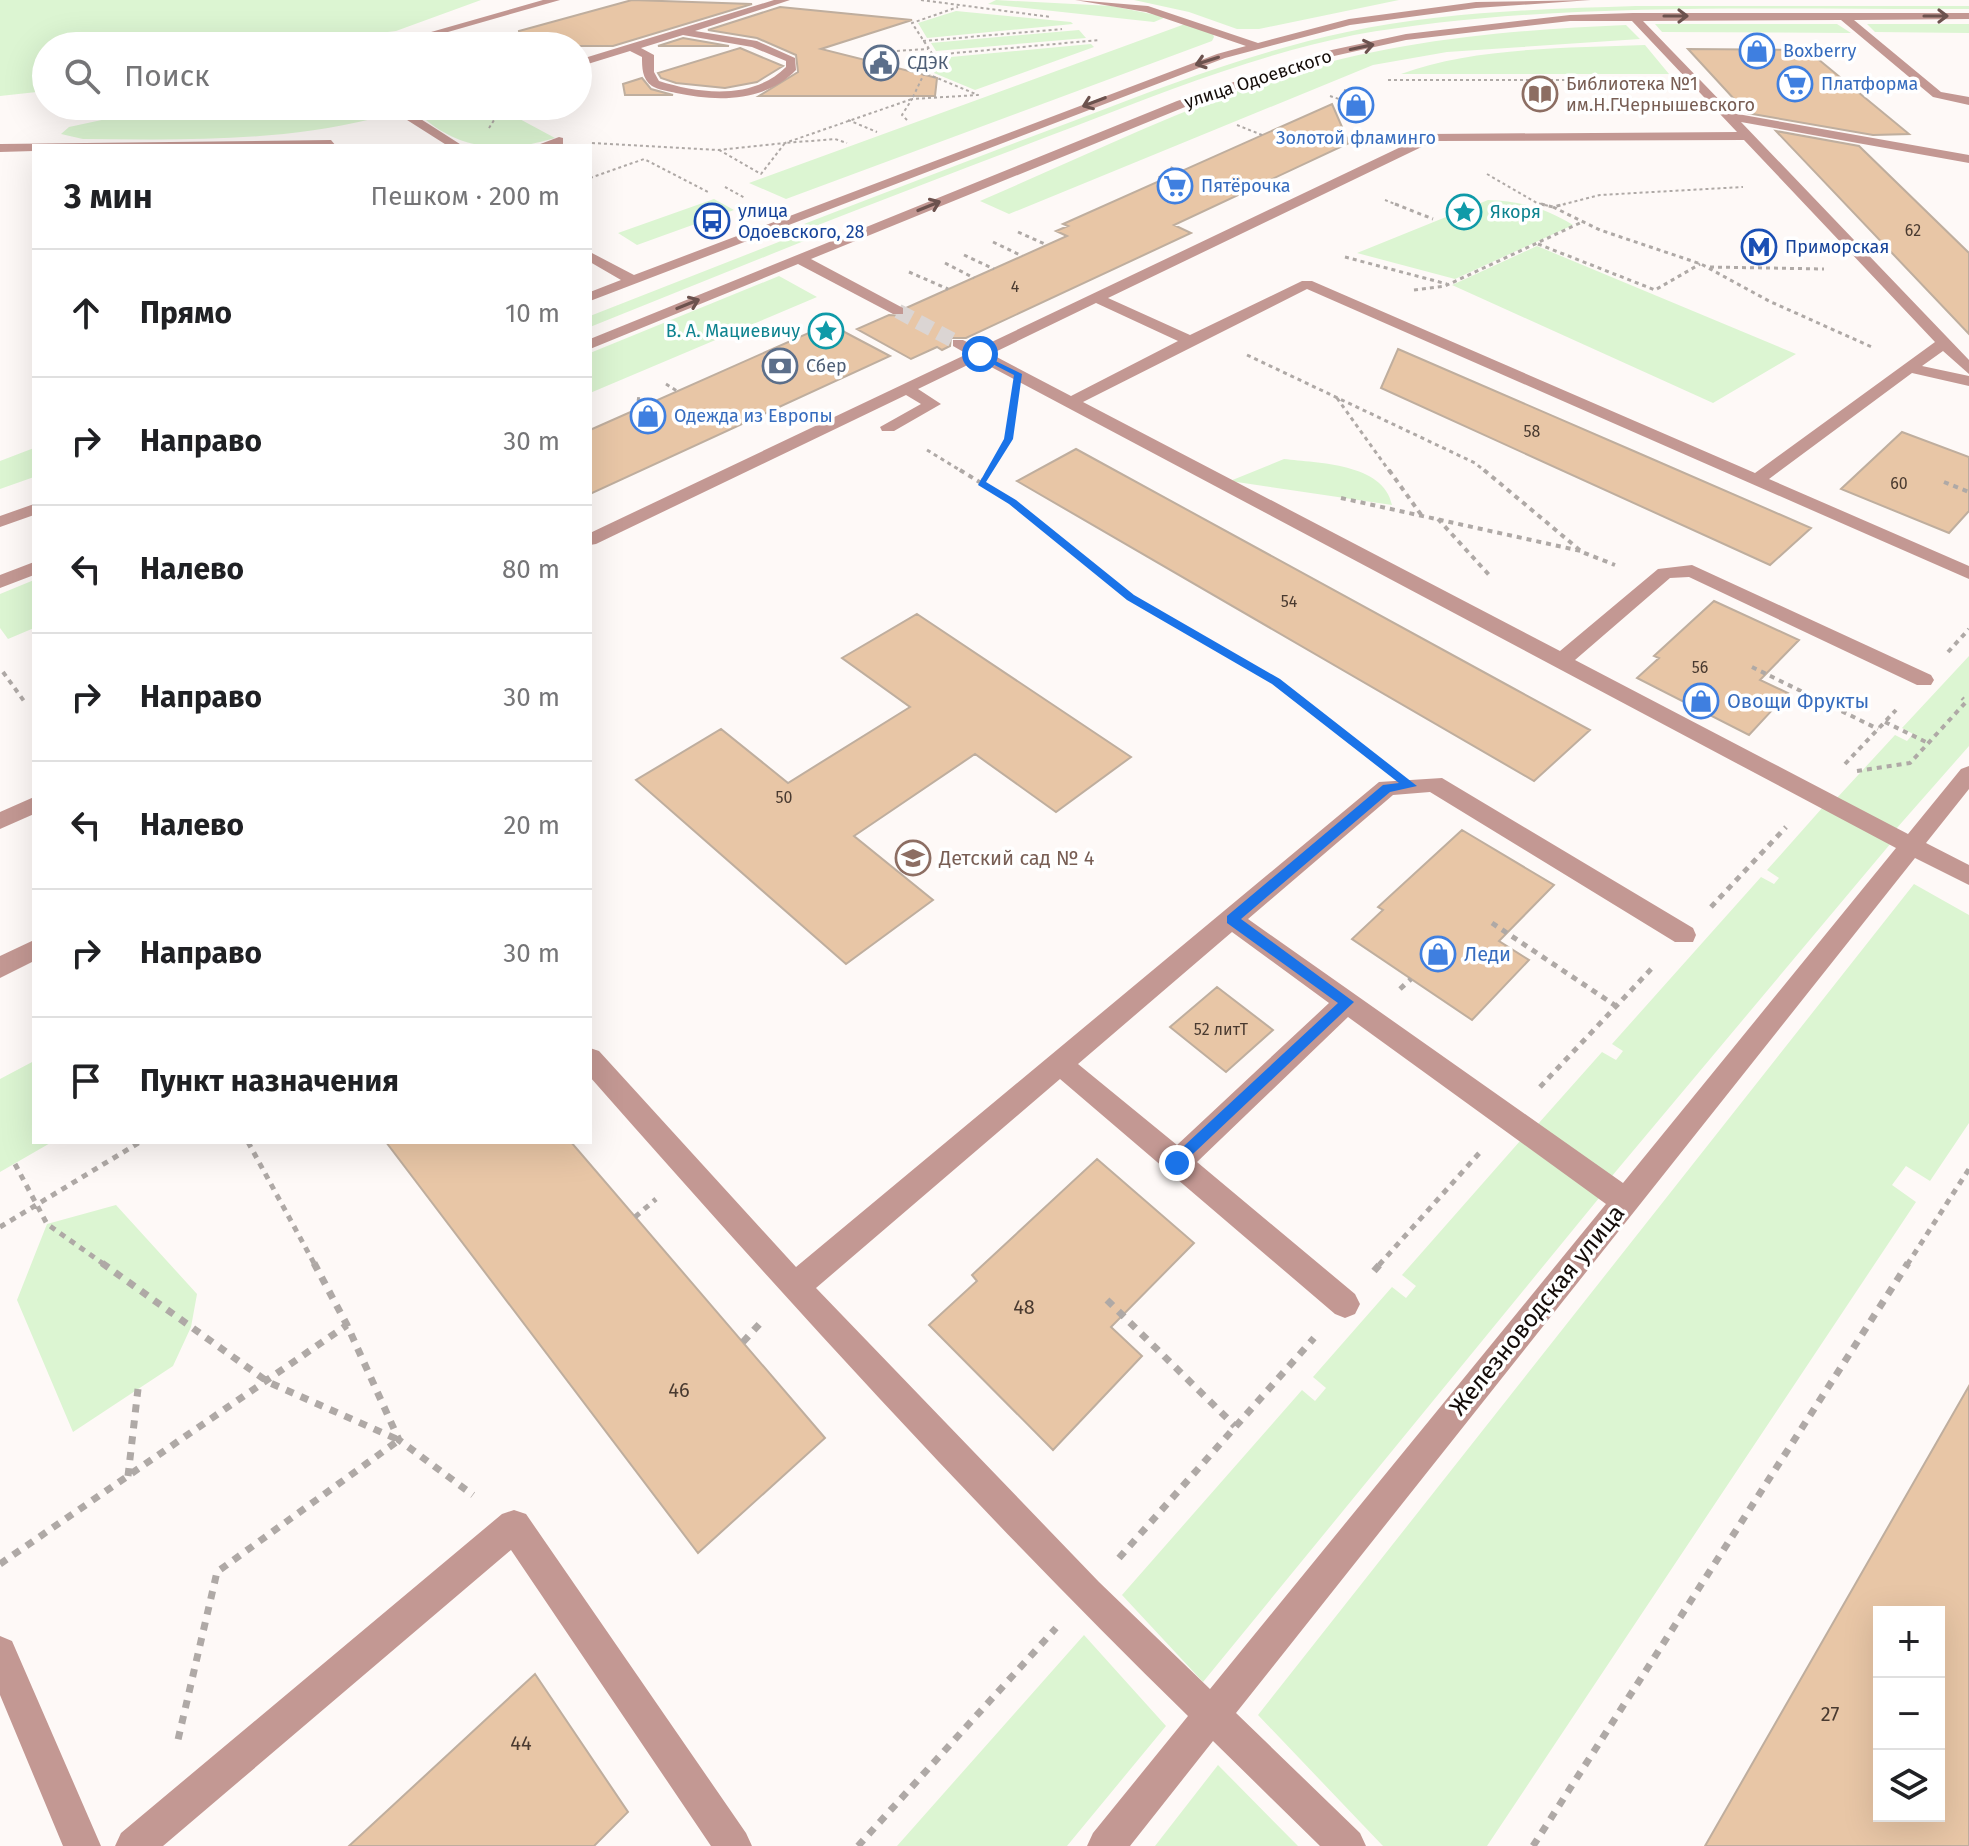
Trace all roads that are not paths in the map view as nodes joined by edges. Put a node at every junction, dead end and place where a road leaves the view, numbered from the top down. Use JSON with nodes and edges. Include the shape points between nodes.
{"nodes":[{"id":1,"x":555,"y":0,"type":"edge"},
{"id":2,"x":785,"y":0,"type":"edge"},
{"id":3,"x":1080,"y":0,"type":"edge"},
{"id":4,"x":1586,"y":0,"type":"edge"},
{"id":5,"x":1633,"y":16,"type":"junction"},
{"id":6,"x":1843,"y":16,"type":"junction"},
{"id":7,"x":1969,"y":16,"type":"edge"},
{"id":8,"x":438,"y":32,"type":"edge"},
{"id":9,"x":684,"y":32,"type":"junction"},
{"id":10,"x":1257,"y":46,"type":"junction"},
{"id":11,"x":632,"y":48,"type":"junction"},
{"id":12,"x":592,"y":60,"type":"edge"},
{"id":13,"x":1969,"y":101,"type":"edge"},
{"id":14,"x":1727,"y":116,"type":"junction"},
{"id":15,"x":414,"y":120,"type":"edge"},
{"id":16,"x":1746,"y":136,"type":"junction"},
{"id":17,"x":559,"y":141,"type":"dead end"},
{"id":18,"x":454,"y":144,"type":"edge"},
{"id":19,"x":548,"y":144,"type":"edge"},
{"id":20,"x":0,"y":148,"type":"edge"},
{"id":21,"x":32,"y":148,"type":"edge"},
{"id":22,"x":1969,"y":159,"type":"edge"},
{"id":23,"x":592,"y":257,"type":"edge"},
{"id":24,"x":799,"y":259,"type":"junction"},
{"id":25,"x":633,"y":281,"type":"junction"},
{"id":26,"x":592,"y":296,"type":"edge"},
{"id":27,"x":1097,"y":298,"type":"junction"},
{"id":28,"x":898,"y":311,"type":"tunnel mouth"},
{"id":29,"x":1196,"y":338,"type":"junction"},
{"id":30,"x":1945,"y":342,"type":"junction"},
{"id":31,"x":592,"y":343,"type":"edge"},
{"id":32,"x":958,"y":343,"type":"tunnel mouth"},
{"id":33,"x":980,"y":354,"type":"junction"},
{"id":34,"x":1914,"y":366,"type":"junction"},
{"id":35,"x":1969,"y":369,"type":"edge"},
{"id":36,"x":1969,"y":381,"type":"edge"},
{"id":37,"x":907,"y":389,"type":"junction"},
{"id":38,"x":1071,"y":402,"type":"junction"},
{"id":39,"x":888,"y":427,"type":"road end"},
{"id":40,"x":1758,"y":479,"type":"junction"},
{"id":41,"x":32,"y":510,"type":"edge"},
{"id":42,"x":0,"y":522,"type":"edge"},
{"id":43,"x":592,"y":539,"type":"edge"},
{"id":44,"x":32,"y":569,"type":"edge"},
{"id":45,"x":1969,"y":573,"type":"edge"},
{"id":46,"x":0,"y":582,"type":"edge"},
{"id":47,"x":1561,"y":661,"type":"junction"},
{"id":48,"x":1930,"y":672,"type":"road end"},
{"id":49,"x":1969,"y":774,"type":"edge"},
{"id":50,"x":32,"y":806,"type":"edge"},
{"id":51,"x":0,"y":821,"type":"edge"},
{"id":52,"x":1910,"y":846,"type":"junction"},
{"id":53,"x":1969,"y":876,"type":"edge"},
{"id":54,"x":1231,"y":919,"type":"junction"},
{"id":55,"x":1684,"y":935,"type":"road end"},
{"id":56,"x":32,"y":951,"type":"edge"},
{"id":57,"x":0,"y":968,"type":"edge"},
{"id":58,"x":1347,"y":1002,"type":"junction"},
{"id":59,"x":592,"y":1061,"type":"edge"},
{"id":60,"x":1059,"y":1063,"type":"junction"},
{"id":61,"x":1177,"y":1163,"type":"junction"},
{"id":62,"x":1625,"y":1201,"type":"junction"},
{"id":63,"x":795,"y":1287,"type":"junction"},
{"id":64,"x":1345,"y":1304,"type":"road end"},
{"id":65,"x":0,"y":1653,"type":"edge"},
{"id":66,"x":1210,"y":1716,"type":"junction"},
{"id":67,"x":82,"y":1846,"type":"edge"},
{"id":68,"x":134,"y":1846,"type":"edge"},
{"id":69,"x":733,"y":1846,"type":"edge"},
{"id":70,"x":1106,"y":1846,"type":"edge"},
{"id":71,"x":1347,"y":1846,"type":"edge"}],
"edges":[{"from":1,"to":8,"type":"street"},
{"from":2,"to":9,"type":"street"},
{"from":3,"to":10,"type":"street","via":[[1148,9]]},
{"from":4,"to":10,"type":"street","name":"улица Одоевского","via":[[1401,14]]},
{"from":5,"to":6,"type":"street","name":"улица Одоевского","one_way":true},
{"from":5,"to":14,"type":"street"},
{"from":24,"to":5,"type":"street","name":"улица Одоевского","one_way":true,"via":[[1181,104],[1331,53],[1501,24]]},
{"from":6,"to":7,"type":"street","name":"улица Одоевского","one_way":true},
{"from":6,"to":13,"type":"street","via":[[1937,95]]},
{"from":9,"to":11,"type":"street"},
{"from":9,"to":11,"type":"street","via":[[768,47],[791,60],[792,68],[766,87],[737,94],[691,94],[655,83],[648,72],[648,55]]},
{"from":10,"to":25,"type":"street","name":"улица Одоевского","one_way":true,"via":[[1167,74]]},
{"from":11,"to":12,"type":"street"},
{"from":14,"to":16,"type":"street"},
{"from":14,"to":22,"type":"street"},
{"from":15,"to":18,"type":"street"},
{"from":16,"to":27,"type":"street","via":[[1432,137]]},
{"from":16,"to":30,"type":"street"},
{"from":17,"to":19,"type":"street"},
{"from":20,"to":21,"type":"street"},
{"from":23,"to":25,"type":"street"},
{"from":24,"to":28,"type":"street"},
{"from":31,"to":24,"type":"street","name":"улица Одоевского","one_way":true},
{"from":25,"to":26,"type":"street","name":"улица Одоевского"},
{"from":27,"to":29,"type":"street"},
{"from":27,"to":33,"type":"street"},
{"from":29,"to":38,"type":"street"},
{"from":29,"to":40,"type":"street","via":[[1307,284]]},
{"from":30,"to":34,"type":"street"},
{"from":30,"to":35,"type":"street"},
{"from":32,"to":33,"type":"street"},
{"from":33,"to":37,"type":"street"},
{"from":33,"to":38,"type":"street"},
{"from":34,"to":36,"type":"street"},
{"from":34,"to":40,"type":"street"},
{"from":37,"to":39,"type":"street","via":[[933,404]]},
{"from":37,"to":43,"type":"street"},
{"from":38,"to":47,"type":"street"},
{"from":40,"to":45,"type":"street"},
{"from":41,"to":42,"type":"street"},
{"from":44,"to":46,"type":"street"},
{"from":47,"to":48,"type":"street","via":[[1665,573],[1692,571]]},
{"from":47,"to":52,"type":"street"},
{"from":49,"to":52,"type":"street","name":"Железноводская улица"},
{"from":50,"to":51,"type":"street"},
{"from":52,"to":53,"type":"street"},
{"from":52,"to":62,"type":"street","name":"Железноводская улица"},
{"from":54,"to":55,"type":"street","via":[[1387,788],[1434,784]]},
{"from":54,"to":58,"type":"street"},
{"from":54,"to":60,"type":"street"},
{"from":56,"to":57,"type":"street"},
{"from":58,"to":61,"type":"street"},
{"from":58,"to":62,"type":"street"},
{"from":59,"to":63,"type":"street"},
{"from":60,"to":61,"type":"street"},
{"from":60,"to":63,"type":"street"},
{"from":61,"to":64,"type":"street"},
{"from":62,"to":66,"type":"street","name":"Железноводская улица"},
{"from":63,"to":66,"type":"street"},
{"from":65,"to":67,"type":"street"},
{"from":66,"to":70,"type":"street","name":"Железноводская улица"},
{"from":66,"to":71,"type":"street"},
{"from":68,"to":69,"type":"street","via":[[514,1526]]}]}
